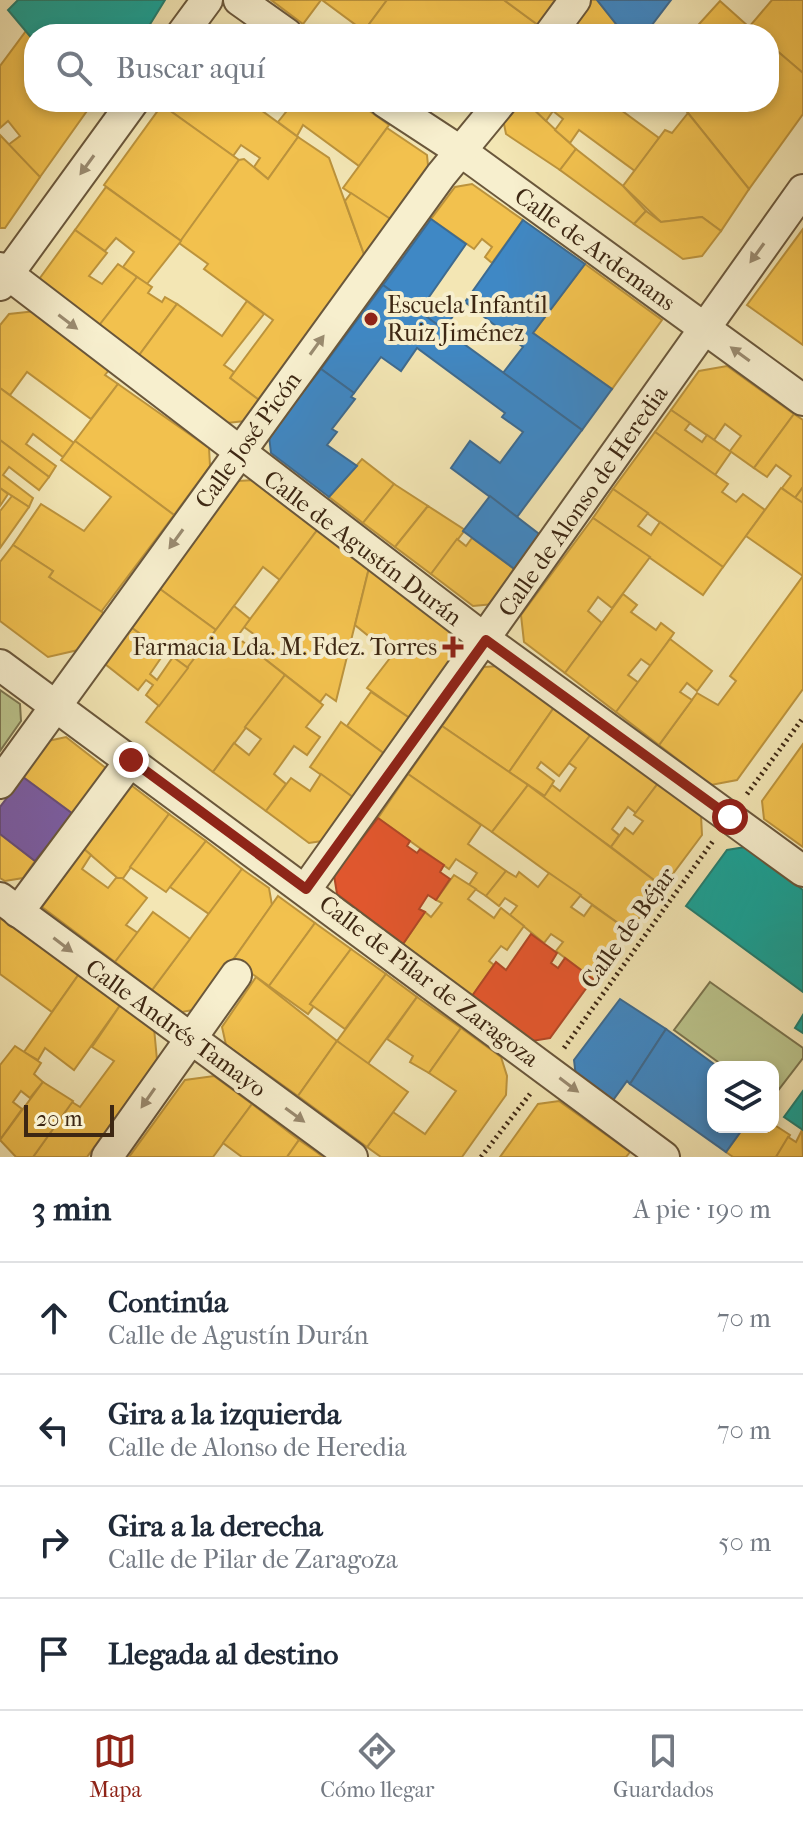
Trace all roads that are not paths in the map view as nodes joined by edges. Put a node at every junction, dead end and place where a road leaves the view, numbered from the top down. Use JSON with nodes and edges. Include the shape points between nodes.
{"nodes":[{"id":1,"x":207,"y":0,"type":"edge"},
{"id":2,"x":239,"y":0,"type":"edge"},
{"id":3,"x":575,"y":0,"type":"edge"},
{"id":4,"x":189,"y":24,"type":"edge"},
{"id":5,"x":273,"y":24,"type":"edge"},
{"id":6,"x":557,"y":24,"type":"edge"},
{"id":7,"x":125,"y":112,"type":"edge"},
{"id":8,"x":400,"y":112,"type":"edge"},
{"id":9,"x":493,"y":112,"type":"edge"},
{"id":10,"x":460,"y":153,"type":"junction"},
{"id":11,"x":803,"y":190,"type":"edge"},
{"id":12,"x":2,"y":276,"type":"edge"},
{"id":13,"x":703,"y":329,"type":"junction"},
{"id":14,"x":803,"y":400,"type":"edge"},
{"id":15,"x":239,"y":453,"type":"junction"},
{"id":16,"x":486,"y":640,"type":"junction"},
{"id":17,"x":0,"y":665,"type":"edge"},
{"id":18,"x":57,"y":705,"type":"junction"},
{"id":19,"x":131,"y":760,"type":"junction"},
{"id":20,"x":0,"y":783,"type":"edge"},
{"id":21,"x":803,"y":871,"type":"edge"},
{"id":22,"x":306,"y":889,"type":"junction"},
{"id":23,"x":9,"y":905,"type":"edge"},
{"id":24,"x":236,"y":975,"type":"dead end"},
{"id":25,"x":190,"y":1039,"type":"junction"},
{"id":26,"x":107,"y":1157,"type":"edge"},
{"id":27,"x":352,"y":1157,"type":"edge"},
{"id":28,"x":664,"y":1157,"type":"edge"}],
"edges":[{"from":1,"to":4,"type":"street"},
{"from":2,"to":5,"type":"street"},
{"from":3,"to":6,"type":"street"},
{"from":7,"to":12,"type":"street","one_way":true},
{"from":8,"to":10,"type":"street","name":"Calle de Ardemans"},
{"from":9,"to":10,"type":"street","name":"Calle José Picón"},
{"from":10,"to":13,"type":"street","name":"Calle de Ardemans"},
{"from":15,"to":10,"type":"street","name":"Calle José Picón","one_way":true},
{"from":11,"to":13,"type":"street","name":"Calle de Alonso de Heredia","one_way":true},
{"from":12,"to":15,"type":"street","name":"Calle de Agustín Durán","one_way":true},
{"from":14,"to":13,"type":"street","name":"Calle de Ardemans","one_way":true},
{"from":13,"to":16,"type":"street","name":"Calle de Alonso de Heredia"},
{"from":15,"to":16,"type":"street","name":"Calle de Agustín Durán"},
{"from":15,"to":18,"type":"street","name":"Calle José Picón","one_way":true},
{"from":16,"to":21,"type":"street","name":"Calle de Agustín Durán"},
{"from":16,"to":22,"type":"street","name":"Calle de Alonso de Heredia"},
{"from":17,"to":18,"type":"street","name":"Calle de Pilar de Zaragoza"},
{"from":18,"to":19,"type":"street","name":"Calle de Pilar de Zaragoza"},
{"from":18,"to":20,"type":"street","name":"Calle José Picón"},
{"from":19,"to":22,"type":"street","name":"Calle de Pilar de Zaragoza"},
{"from":19,"to":23,"type":"street"},
{"from":22,"to":28,"type":"street","name":"Calle de Pilar de Zaragoza","one_way":true},
{"from":23,"to":25,"type":"street","name":"Calle Andrés Tamayo","one_way":true},
{"from":24,"to":25,"type":"street"},
{"from":25,"to":26,"type":"street","one_way":true},
{"from":25,"to":27,"type":"street","name":"Calle Andrés Tamayo","one_way":true}]}
